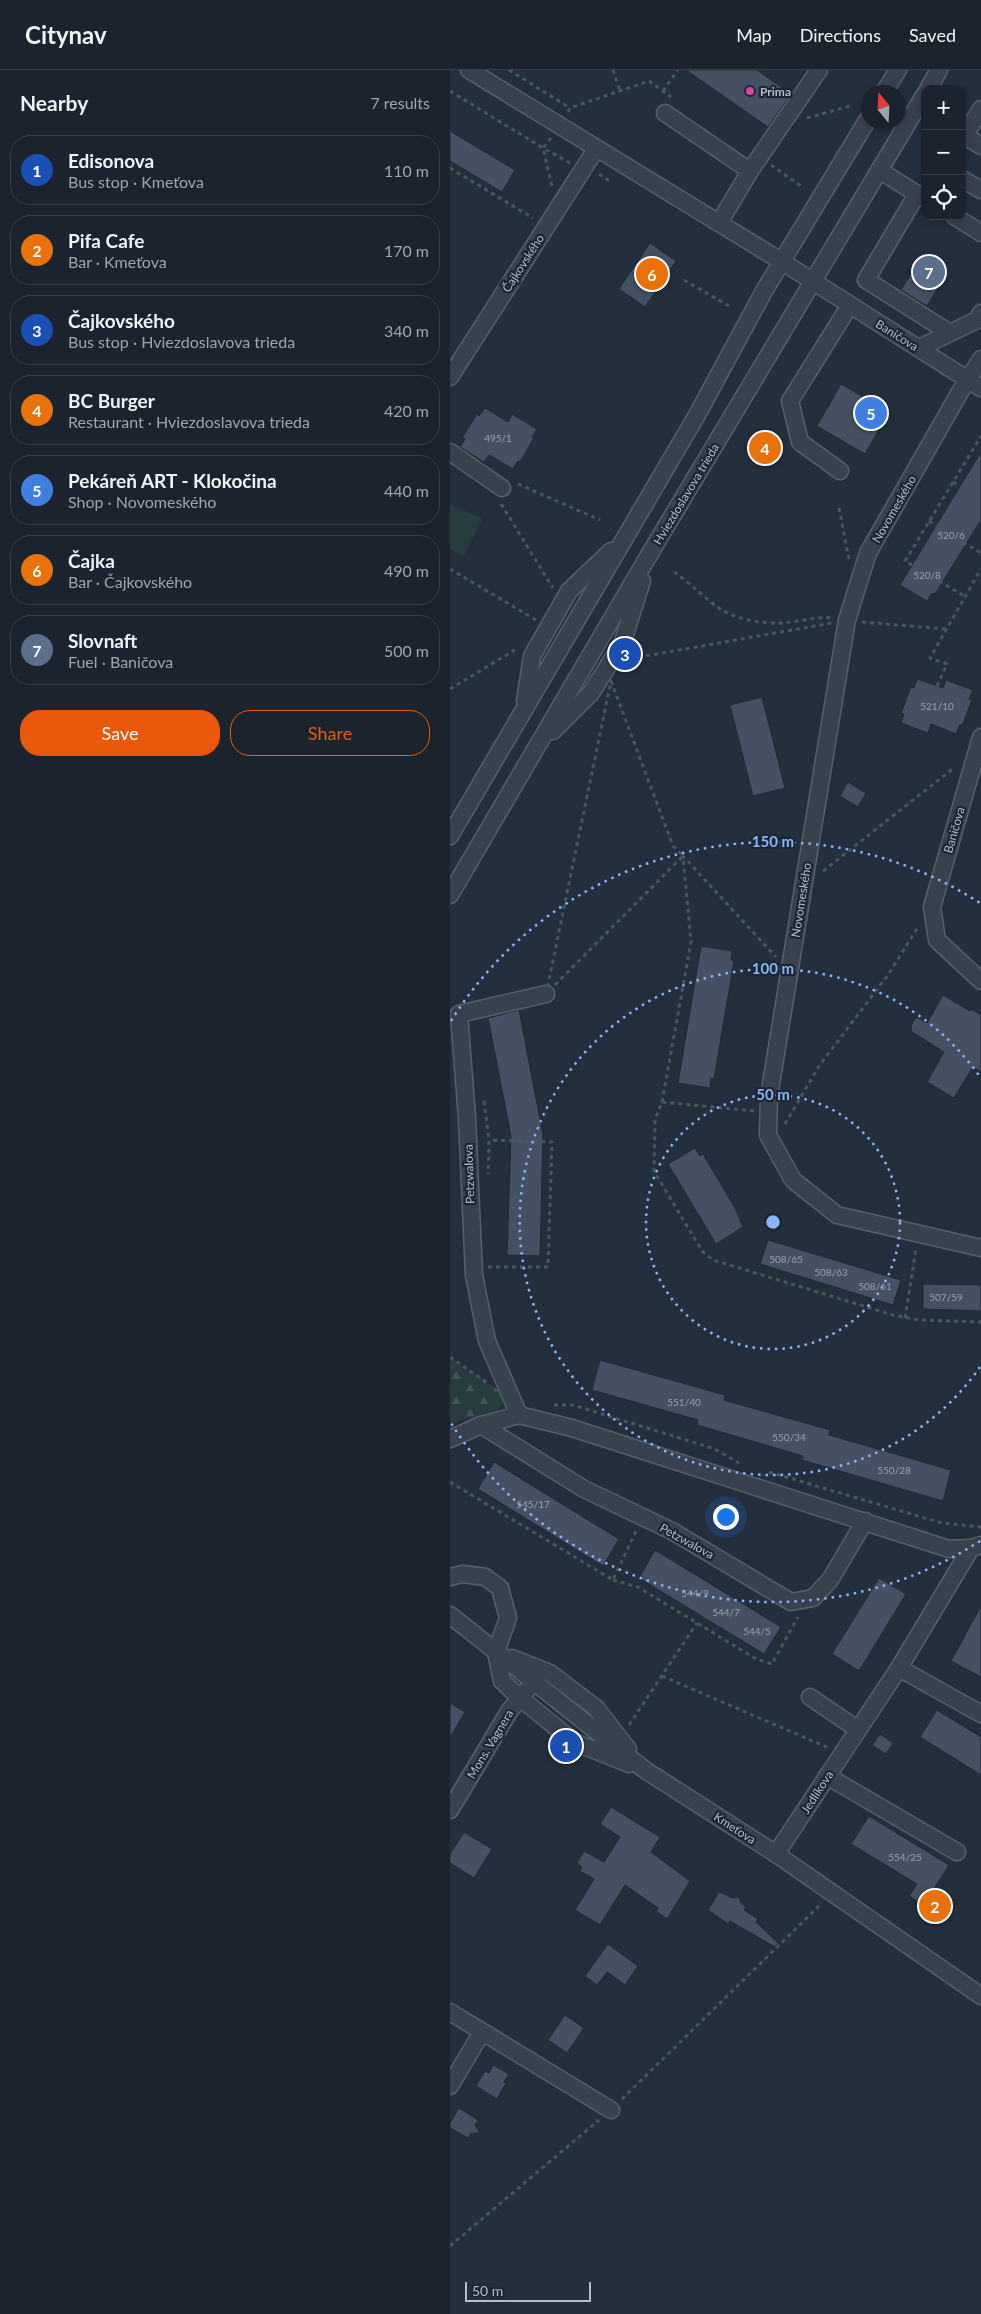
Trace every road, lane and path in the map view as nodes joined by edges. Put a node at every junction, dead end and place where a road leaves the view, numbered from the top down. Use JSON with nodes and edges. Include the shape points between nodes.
{"nodes":[{"id":1,"x":470,"y":70,"type":"edge"},
{"id":2,"x":509,"y":70,"type":"edge"},
{"id":3,"x":613,"y":70,"type":"edge"},
{"id":4,"x":678,"y":70,"type":"edge"},
{"id":5,"x":819,"y":70,"type":"edge"},
{"id":6,"x":898,"y":70,"type":"edge"},
{"id":7,"x":940,"y":70,"type":"edge"},
{"id":8,"x":888,"y":85,"type":"edge"},
{"id":9,"x":931,"y":85,"type":"edge"},
{"id":10,"x":450,"y":90,"type":"edge"},
{"id":11,"x":620,"y":91,"type":"dead end"},
{"id":12,"x":663,"y":92,"type":"dead end"},
{"id":13,"x":921,"y":101,"type":"edge"},
{"id":14,"x":850,"y":106,"type":"dead end"},
{"id":15,"x":570,"y":108,"type":"dead end"},
{"id":16,"x":981,"y":109,"type":"edge"},
{"id":17,"x":665,"y":113,"type":"dead end"},
{"id":18,"x":782,"y":124,"type":"junction"},
{"id":19,"x":861,"y":130,"type":"edge"},
{"id":20,"x":966,"y":135,"type":"edge"},
{"id":21,"x":966,"y":139,"type":"edge"},
{"id":22,"x":981,"y":146,"type":"edge"},
{"id":23,"x":596,"y":149,"type":"junction"},
{"id":24,"x":450,"y":168,"type":"edge"},
{"id":25,"x":879,"y":170,"type":"junction"},
{"id":26,"x":750,"y":171,"type":"junction"},
{"id":27,"x":966,"y":181,"type":"edge"},
{"id":28,"x":981,"y":190,"type":"edge"},
{"id":29,"x":554,"y":196,"type":"dead end"},
{"id":30,"x":921,"y":197,"type":"edge"},
{"id":31,"x":960,"y":220,"type":"edge"},
{"id":32,"x":538,"y":221,"type":"dead end"},
{"id":33,"x":719,"y":224,"type":"junction"},
{"id":34,"x":981,"y":233,"type":"edge"},
{"id":35,"x":781,"y":261,"type":"junction"},
{"id":36,"x":684,"y":280,"type":"dead end"},
{"id":37,"x":813,"y":282,"type":"junction"},
{"id":38,"x":850,"y":305,"type":"junction"},
{"id":39,"x":729,"y":306,"type":"dead end"},
{"id":40,"x":981,"y":313,"type":"edge"},
{"id":41,"x":950,"y":333,"type":"junction"},
{"id":42,"x":919,"y":348,"type":"junction"},
{"id":43,"x":981,"y":359,"type":"edge"},
{"id":44,"x":450,"y":377,"type":"edge"},
{"id":45,"x":974,"y":384,"type":"edge"},
{"id":46,"x":981,"y":436,"type":"edge"},
{"id":47,"x":979,"y":444,"type":"edge"},
{"id":48,"x":450,"y":452,"type":"edge"},
{"id":49,"x":840,"y":471,"type":"dead end"},
{"id":50,"x":953,"y":482,"type":"junction"},
{"id":51,"x":960,"y":486,"type":"dead end"},
{"id":52,"x":502,"y":488,"type":"junction"},
{"id":53,"x":839,"y":508,"type":"dead end"},
{"id":54,"x":600,"y":520,"type":"dead end"},
{"id":55,"x":929,"y":521,"type":"junction"},
{"id":56,"x":936,"y":526,"type":"dead end"},
{"id":57,"x":963,"y":542,"type":"dead end"},
{"id":58,"x":981,"y":553,"type":"edge"},
{"id":59,"x":851,"y":565,"type":"dead end"},
{"id":60,"x":912,"y":565,"type":"dead end"},
{"id":61,"x":981,"y":569,"type":"edge"},
{"id":62,"x":450,"y":570,"type":"edge"},
{"id":63,"x":674,"y":572,"type":"dead end"},
{"id":64,"x":939,"y":581,"type":"dead end"},
{"id":65,"x":557,"y":595,"type":"dead end"},
{"id":66,"x":964,"y":596,"type":"junction"},
{"id":67,"x":837,"y":620,"type":"junction"},
{"id":68,"x":542,"y":623,"type":"dead end"},
{"id":69,"x":946,"y":629,"type":"junction"},
{"id":70,"x":831,"y":632,"type":"dead end"},
{"id":71,"x":523,"y":644,"type":"dead end"},
{"id":72,"x":624,"y":654,"type":"dead end"},
{"id":73,"x":937,"y":686,"type":"dead end"},
{"id":74,"x":450,"y":689,"type":"edge"},
{"id":75,"x":981,"y":737,"type":"edge"},
{"id":76,"x":947,"y":773,"type":"dead end"},
{"id":77,"x":450,"y":836,"type":"edge"},
{"id":78,"x":683,"y":856,"type":"junction"},
{"id":79,"x":803,"y":886,"type":"junction"},
{"id":80,"x":450,"y":895,"type":"edge"},
{"id":81,"x":933,"y":915,"type":"junction"},
{"id":82,"x":781,"y":951,"type":"dead end"},
{"id":83,"x":981,"y":981,"type":"edge"},
{"id":84,"x":546,"y":994,"type":"junction"},
{"id":85,"x":483,"y":1094,"type":"dead end"},
{"id":86,"x":662,"y":1102,"type":"junction"},
{"id":87,"x":757,"y":1104,"type":"dead end"},
{"id":88,"x":756,"y":1112,"type":"junction"},
{"id":89,"x":756,"y":1119,"type":"dead end"},
{"id":90,"x":489,"y":1140,"type":"junction"},
{"id":91,"x":774,"y":1146,"type":"junction"},
{"id":92,"x":487,"y":1176,"type":"dead end"},
{"id":93,"x":916,"y":1244,"type":"dead end"},
{"id":94,"x":981,"y":1248,"type":"edge"},
{"id":95,"x":488,"y":1258,"type":"dead end"},
{"id":96,"x":488,"y":1267,"type":"junction"},
{"id":97,"x":489,"y":1275,"type":"dead end"},
{"id":98,"x":905,"y":1318,"type":"junction"},
{"id":99,"x":981,"y":1322,"type":"edge"},
{"id":100,"x":450,"y":1357,"type":"edge"},
{"id":101,"x":506,"y":1383,"type":"junction"},
{"id":102,"x":546,"y":1406,"type":"dead end"},
{"id":103,"x":520,"y":1415,"type":"junction"},
{"id":104,"x":481,"y":1425,"type":"junction"},
{"id":105,"x":450,"y":1439,"type":"edge"},
{"id":106,"x":740,"y":1464,"type":"dead end"},
{"id":107,"x":760,"y":1469,"type":"dead end"},
{"id":108,"x":450,"y":1482,"type":"edge"},
{"id":109,"x":865,"y":1520,"type":"junction"},
{"id":110,"x":639,"y":1525,"type":"dead end"},
{"id":111,"x":981,"y":1527,"type":"edge"},
{"id":112,"x":976,"y":1546,"type":"edge"},
{"id":113,"x":450,"y":1577,"type":"edge"},
{"id":114,"x":613,"y":1580,"type":"junction"},
{"id":115,"x":796,"y":1612,"type":"dead end"},
{"id":116,"x":450,"y":1615,"type":"edge"},
{"id":117,"x":697,"y":1623,"type":"junction"},
{"id":118,"x":496,"y":1652,"type":"junction"},
{"id":119,"x":900,"y":1668,"type":"junction"},
{"id":120,"x":662,"y":1676,"type":"junction"},
{"id":121,"x":535,"y":1682,"type":"junction"},
{"id":122,"x":519,"y":1697,"type":"junction"},
{"id":123,"x":810,"y":1697,"type":"dead end"},
{"id":124,"x":981,"y":1713,"type":"edge"},
{"id":125,"x":629,"y":1725,"type":"dead end"},
{"id":126,"x":857,"y":1729,"type":"junction"},
{"id":127,"x":830,"y":1748,"type":"dead end"},
{"id":128,"x":645,"y":1770,"type":"junction"},
{"id":129,"x":826,"y":1776,"type":"junction"},
{"id":130,"x":450,"y":1810,"type":"edge"},
{"id":131,"x":957,"y":1852,"type":"dead end"},
{"id":132,"x":776,"y":1854,"type":"junction"},
{"id":133,"x":832,"y":1893,"type":"junction"},
{"id":134,"x":981,"y":1996,"type":"edge"},
{"id":135,"x":450,"y":2012,"type":"edge"},
{"id":136,"x":482,"y":2032,"type":"junction"},
{"id":137,"x":450,"y":2086,"type":"edge"},
{"id":138,"x":611,"y":2110,"type":"junction"},
{"id":139,"x":450,"y":2246,"type":"edge"}],
"edges":[{"from":1,"to":23,"type":"street"},
{"from":2,"to":15,"type":"path"},
{"from":3,"to":11,"type":"path"},
{"from":4,"to":12,"type":"path"},
{"from":5,"to":18,"type":"street"},
{"from":6,"to":8,"type":"street"},
{"from":7,"to":9,"type":"street"},
{"from":10,"to":29,"type":"path","via":[[544,148]]},
{"from":13,"to":25,"type":"street","name":"Hviezdoslavova trieda"},
{"from":14,"to":18,"type":"path"},
{"from":16,"to":20,"type":"street"},
{"from":17,"to":26,"type":"street"},
{"from":18,"to":26,"type":"street"},
{"from":19,"to":35,"type":"street"},
{"from":21,"to":22,"type":"street"},
{"from":23,"to":33,"type":"street"},
{"from":23,"to":44,"type":"street","name":"Čajkovského"},
{"from":24,"to":32,"type":"path"},
{"from":25,"to":30,"type":"street"},
{"from":25,"to":37,"type":"street","name":"Hviezdoslavova trieda"},
{"from":26,"to":33,"type":"street"},
{"from":27,"to":28,"type":"street"},
{"from":30,"to":41,"type":"street","via":[[866,280]]},
{"from":31,"to":34,"type":"street"},
{"from":33,"to":35,"type":"street"},
{"from":35,"to":37,"type":"street","name":"Baničova"},
{"from":35,"to":77,"type":"street","via":[[697,416]]},
{"from":36,"to":39,"type":"path"},
{"from":37,"to":38,"type":"street","name":"Baničova"},
{"from":37,"to":80,"type":"street","name":"Hviezdoslavova trieda"},
{"from":38,"to":42,"type":"street","name":"Baničova"},
{"from":38,"to":49,"type":"street","via":[[790,401],[800,442]]},
{"from":40,"to":41,"type":"street","via":[[977,320]]},
{"from":41,"to":42,"type":"street"},
{"from":42,"to":45,"type":"street","name":"Baničova"},
{"from":43,"to":45,"type":"street","name":"Novomeského"},
{"from":45,"to":67,"type":"street","name":"Novomeského","via":[[868,553]]},
{"from":46,"to":47,"type":"path"},
{"from":47,"to":50,"type":"path"},
{"from":48,"to":52,"type":"street"},
{"from":50,"to":51,"type":"path"},
{"from":50,"to":55,"type":"path"},
{"from":52,"to":54,"type":"path","via":[[507,480]]},
{"from":52,"to":65,"type":"path","via":[[496,496]]},
{"from":53,"to":59,"type":"path"},
{"from":55,"to":56,"type":"path"},
{"from":55,"to":60,"type":"path","via":[[905,561]]},
{"from":57,"to":58,"type":"path"},
{"from":61,"to":66,"type":"path"},
{"from":62,"to":68,"type":"path"},
{"from":63,"to":67,"type":"path","via":[[717,608],[736,616],[782,623],[824,617]]},
{"from":64,"to":66,"type":"path"},
{"from":66,"to":69,"type":"path"},
{"from":67,"to":69,"type":"path"},
{"from":67,"to":70,"type":"path"},
{"from":67,"to":72,"type":"path","via":[[634,658]]},
{"from":67,"to":79,"type":"street","name":"Novomeského"},
{"from":69,"to":73,"type":"path","via":[[930,658],[947,664]]},
{"from":71,"to":74,"type":"path"},
{"from":75,"to":81,"type":"street","name":"Baničova"},
{"from":76,"to":79,"type":"path"},
{"from":78,"to":82,"type":"path","via":[[780,961]]},
{"from":78,"to":84,"type":"path"},
{"from":78,"to":84,"type":"path","via":[[673,846],[611,681]]},
{"from":78,"to":86,"type":"path","via":[[691,942]]},
{"from":79,"to":91,"type":"street","name":"Novomeského","via":[[769,1096],[768,1135]]},
{"from":81,"to":83,"type":"street","via":[[937,940]]},
{"from":81,"to":91,"type":"path","via":[[819,1066]]},
{"from":84,"to":101,"type":"street","name":"Petzwalova","via":[[459,1014],[474,1275],[487,1341]]},
{"from":85,"to":90,"type":"path"},
{"from":86,"to":88,"type":"path"},
{"from":86,"to":98,"type":"path","via":[[654,1120],[654,1171],[702,1251],[713,1260]]},
{"from":87,"to":88,"type":"path"},
{"from":88,"to":89,"type":"path"},
{"from":90,"to":92,"type":"path"},
{"from":90,"to":96,"type":"path","via":[[552,1142],[548,1267]]},
{"from":91,"to":94,"type":"street","name":"Novomeského","via":[[793,1180],[837,1215]]},
{"from":93,"to":98,"type":"path"},
{"from":95,"to":96,"type":"path"},
{"from":96,"to":97,"type":"path"},
{"from":98,"to":99,"type":"path"},
{"from":100,"to":101,"type":"path","via":[[494,1387]]},
{"from":101,"to":103,"type":"street","name":"Petzwalova"},
{"from":102,"to":106,"type":"path","via":[[573,1405],[715,1449]]},
{"from":103,"to":104,"type":"street"},
{"from":103,"to":109,"type":"street","via":[[572,1428]]},
{"from":104,"to":105,"type":"street"},
{"from":104,"to":109,"type":"street","name":"Petzwalova","via":[[584,1489],[672,1531],[791,1602],[813,1598],[830,1580]]},
{"from":107,"to":111,"type":"path","via":[[942,1523]]},
{"from":108,"to":114,"type":"path"},
{"from":109,"to":112,"type":"street","via":[[949,1549]]},
{"from":110,"to":114,"type":"path"},
{"from":112,"to":119,"type":"street","name":"Jedlíkova"},
{"from":113,"to":118,"type":"street","via":[[463,1574],[485,1577],[500,1588],[508,1618]]},
{"from":114,"to":117,"type":"path","via":[[638,1587]]},
{"from":115,"to":117,"type":"path","via":[[798,1617],[772,1664],[756,1659]]},
{"from":116,"to":118,"type":"street","name":"Kmeťova"},
{"from":117,"to":120,"type":"path"},
{"from":118,"to":121,"type":"street","name":"Kmeťova"},
{"from":118,"to":122,"type":"street","via":[[502,1681]]},
{"from":118,"to":128,"type":"street","via":[[550,1673],[596,1708]]},
{"from":119,"to":124,"type":"street"},
{"from":119,"to":126,"type":"street","name":"Jedlíkova"},
{"from":120,"to":125,"type":"path"},
{"from":120,"to":127,"type":"path"},
{"from":121,"to":122,"type":"street","name":"Mons. Vagnera"},
{"from":121,"to":128,"type":"street","name":"Kmeťova"},
{"from":122,"to":128,"type":"street","via":[[574,1742]]},
{"from":122,"to":130,"type":"street","name":"Mons. Vagnera"},
{"from":123,"to":126,"type":"street"},
{"from":126,"to":129,"type":"street","name":"Jedlíkova"},
{"from":128,"to":132,"type":"street","name":"Kmeťova"},
{"from":129,"to":131,"type":"street"},
{"from":129,"to":132,"type":"street","name":"Jedlíkova"},
{"from":132,"to":133,"type":"street","name":"Kmeťova"},
{"from":133,"to":134,"type":"street","name":"Kmeťova"},
{"from":133,"to":138,"type":"path"},
{"from":135,"to":136,"type":"street"},
{"from":136,"to":137,"type":"street"},
{"from":136,"to":138,"type":"street"},
{"from":138,"to":139,"type":"path"}]}
